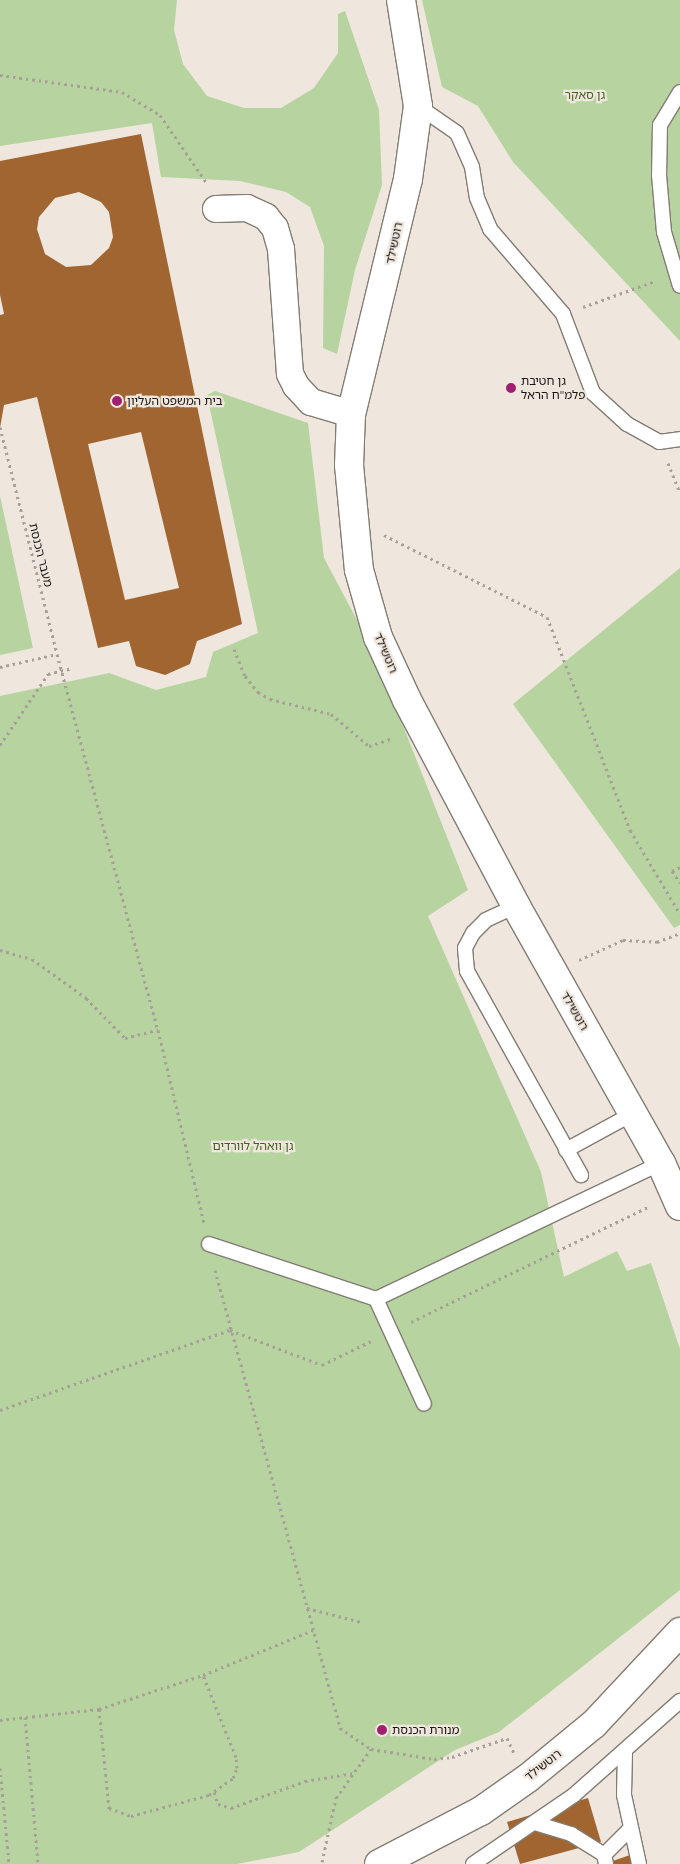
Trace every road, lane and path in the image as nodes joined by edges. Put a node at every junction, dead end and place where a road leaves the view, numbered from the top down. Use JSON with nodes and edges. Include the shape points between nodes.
{"nodes":[{"id":1,"x":389,"y":0,"type":"edge"},
{"id":2,"x":401,"y":0,"type":"edge"},
{"id":3,"x":408,"y":40,"type":"junction"},
{"id":4,"x":0,"y":75,"type":"edge"},
{"id":5,"x":680,"y":92,"type":"edge"},
{"id":6,"x":418,"y":106,"type":"junction"},
{"id":7,"x":216,"y":209,"type":"joint"},
{"id":8,"x":678,"y":280,"type":"edge"},
{"id":9,"x":563,"y":314,"type":"junction"},
{"id":10,"x":352,"y":414,"type":"junction"},
{"id":11,"x":0,"y":427,"type":"edge"},
{"id":12,"x":680,"y":439,"type":"edge"},
{"id":13,"x":659,"y":442,"type":"junction"},
{"id":14,"x":680,"y":492,"type":"edge"},
{"id":15,"x":353,"y":519,"type":"junction"},
{"id":16,"x":234,"y":649,"type":"dead end"},
{"id":17,"x":57,"y":654,"type":"junction"},
{"id":18,"x":0,"y":667,"type":"edge"},
{"id":19,"x":72,"y":668,"type":"dead end"},
{"id":20,"x":384,"y":741,"type":"dead end"},
{"id":21,"x":0,"y":745,"type":"edge"},
{"id":22,"x":680,"y":867,"type":"edge"},
{"id":23,"x":680,"y":883,"type":"edge"},
{"id":24,"x":516,"y":906,"type":"junction"},
{"id":25,"x":680,"y":914,"type":"edge"},
{"id":26,"x":680,"y":933,"type":"edge"},
{"id":27,"x":0,"y":950,"type":"edge"},
{"id":28,"x":553,"y":972,"type":"junction"},
{"id":29,"x":158,"y":1030,"type":"junction"},
{"id":30,"x":634,"y":1113,"type":"junction"},
{"id":31,"x":566,"y":1150,"type":"junction"},
{"id":32,"x":661,"y":1163,"type":"junction"},
{"id":33,"x":580,"y":1175,"type":"dead end"},
{"id":34,"x":678,"y":1200,"type":"edge"},
{"id":35,"x":209,"y":1244,"type":"junction"},
{"id":36,"x":376,"y":1299,"type":"junction"},
{"id":37,"x":434,"y":1311,"type":"dead end"},
{"id":38,"x":230,"y":1330,"type":"junction"},
{"id":39,"x":315,"y":1362,"type":"dead end"},
{"id":40,"x":424,"y":1404,"type":"dead end"},
{"id":41,"x":0,"y":1410,"type":"edge"},
{"id":42,"x":307,"y":1608,"type":"junction"},
{"id":43,"x":361,"y":1622,"type":"dead end"},
{"id":44,"x":313,"y":1630,"type":"junction"},
{"id":45,"x":680,"y":1632,"type":"edge"},
{"id":46,"x":203,"y":1675,"type":"junction"},
{"id":47,"x":680,"y":1701,"type":"edge"},
{"id":48,"x":99,"y":1709,"type":"junction"},
{"id":49,"x":25,"y":1717,"type":"junction"},
{"id":50,"x":0,"y":1720,"type":"edge"},
{"id":51,"x":371,"y":1749,"type":"junction"},
{"id":52,"x":625,"y":1753,"type":"junction"},
{"id":53,"x":0,"y":1768,"type":"edge"},
{"id":54,"x":354,"y":1773,"type":"junction"},
{"id":55,"x":528,"y":1778,"type":"junction"},
{"id":56,"x":214,"y":1792,"type":"junction"},
{"id":57,"x":535,"y":1823,"type":"junction"},
{"id":58,"x":630,"y":1830,"type":"junction"},
{"id":59,"x":605,"y":1860,"type":"edge"},
{"id":60,"x":322,"y":1862,"type":"dead end"},
{"id":61,"x":9,"y":1864,"type":"edge"},
{"id":62,"x":38,"y":1864,"type":"edge"},
{"id":63,"x":379,"y":1864,"type":"edge"},
{"id":64,"x":473,"y":1864,"type":"edge"},
{"id":65,"x":639,"y":1864,"type":"edge"}],
"edges":[{"from":1,"to":3,"type":"street","name":"רוטשילד"},
{"from":2,"to":3,"type":"street","name":"רוטשילד"},
{"from":3,"to":6,"type":"street","name":"רוטשילד"},
{"from":4,"to":7,"type":"path","via":[[122,92],[160,115],[202,174]]},
{"from":5,"to":8,"type":"lane","via":[[660,125],[659,175],[664,232]]},
{"from":6,"to":9,"type":"lane","via":[[457,133],[472,167],[477,198],[490,229]]},
{"from":6,"to":10,"type":"street","name":"רוטשילד","via":[[406,189]]},
{"from":7,"to":10,"type":"street","via":[[247,208],[266,217],[275,228],[281,249],[290,374],[311,402]]},
{"from":8,"to":9,"type":"path"},
{"from":9,"to":13,"type":"lane","via":[[593,393],[627,424]]},
{"from":10,"to":15,"type":"street","name":"רוטשילד","via":[[349,465]]},
{"from":11,"to":17,"type":"path","name":"מעבר הכנסת"},
{"from":12,"to":13,"type":"lane"},
{"from":13,"to":14,"type":"path"},
{"from":15,"to":24,"type":"street","name":"רוטשילד","via":[[359,570],[378,637],[407,700]]},
{"from":15,"to":25,"type":"path","via":[[547,617],[630,830]]},
{"from":16,"to":20,"type":"path","via":[[245,676],[258,692],[284,704],[331,714],[370,746]]},
{"from":17,"to":18,"type":"path"},
{"from":17,"to":29,"type":"path","name":"מעבר הכנסת"},
{"from":19,"to":21,"type":"path","bridge":true,"via":[[48,674]]},
{"from":22,"to":23,"type":"path","via":[[672,871]]},
{"from":24,"to":28,"type":"street","name":"רוטשילד"},
{"from":24,"to":31,"type":"lane","via":[[486,920],[473,933],[465,948],[467,970]]},
{"from":26,"to":28,"type":"path","via":[[657,942],[623,940]]},
{"from":27,"to":29,"type":"path","via":[[32,960],[86,998],[124,1038]]},
{"from":28,"to":30,"type":"street","name":"רוטשילד"},
{"from":29,"to":35,"type":"path","name":"מעבר הכנסת"},
{"from":30,"to":31,"type":"lane"},
{"from":30,"to":32,"type":"street","name":"רוטשילד"},
{"from":31,"to":33,"type":"lane"},
{"from":32,"to":34,"type":"street","name":"רוטשילד"},
{"from":32,"to":36,"type":"lane"},
{"from":34,"to":37,"type":"path"},
{"from":35,"to":36,"type":"lane"},
{"from":35,"to":38,"type":"path","name":"מעבר הכנסת"},
{"from":36,"to":40,"type":"lane"},
{"from":38,"to":39,"type":"path"},
{"from":38,"to":41,"type":"path"},
{"from":38,"to":42,"type":"path","name":"מעבר הכנסת"},
{"from":42,"to":43,"type":"path"},
{"from":42,"to":44,"type":"path","name":"מעבר הכנסת"},
{"from":44,"to":46,"type":"path"},
{"from":44,"to":51,"type":"path","name":"מעבר הכנסת","via":[[340,1728]]},
{"from":45,"to":55,"type":"street","name":"רוטשילד","via":[[594,1724]]},
{"from":46,"to":48,"type":"path"},
{"from":46,"to":56,"type":"path","via":[[236,1757],[237,1768],[233,1778]]},
{"from":47,"to":52,"type":"lane"},
{"from":48,"to":49,"type":"path"},
{"from":48,"to":56,"type":"path","via":[[109,1808],[130,1816]]},
{"from":49,"to":50,"type":"path"},
{"from":49,"to":62,"type":"path"},
{"from":51,"to":54,"type":"path"},
{"from":51,"to":55,"type":"path","via":[[434,1759],[452,1757],[507,1738]]},
{"from":52,"to":57,"type":"lane"},
{"from":52,"to":58,"type":"lane","via":[[624,1795]]},
{"from":53,"to":61,"type":"path"},
{"from":54,"to":56,"type":"path","via":[[305,1781],[231,1808],[218,1804]]},
{"from":54,"to":60,"type":"path","via":[[336,1798]]},
{"from":55,"to":63,"type":"street","name":"רוטשילד","via":[[481,1811]]},
{"from":57,"to":59,"type":"lane","via":[[571,1834]]},
{"from":57,"to":64,"type":"lane"},
{"from":58,"to":59,"type":"lane"},
{"from":58,"to":65,"type":"lane"}]}
